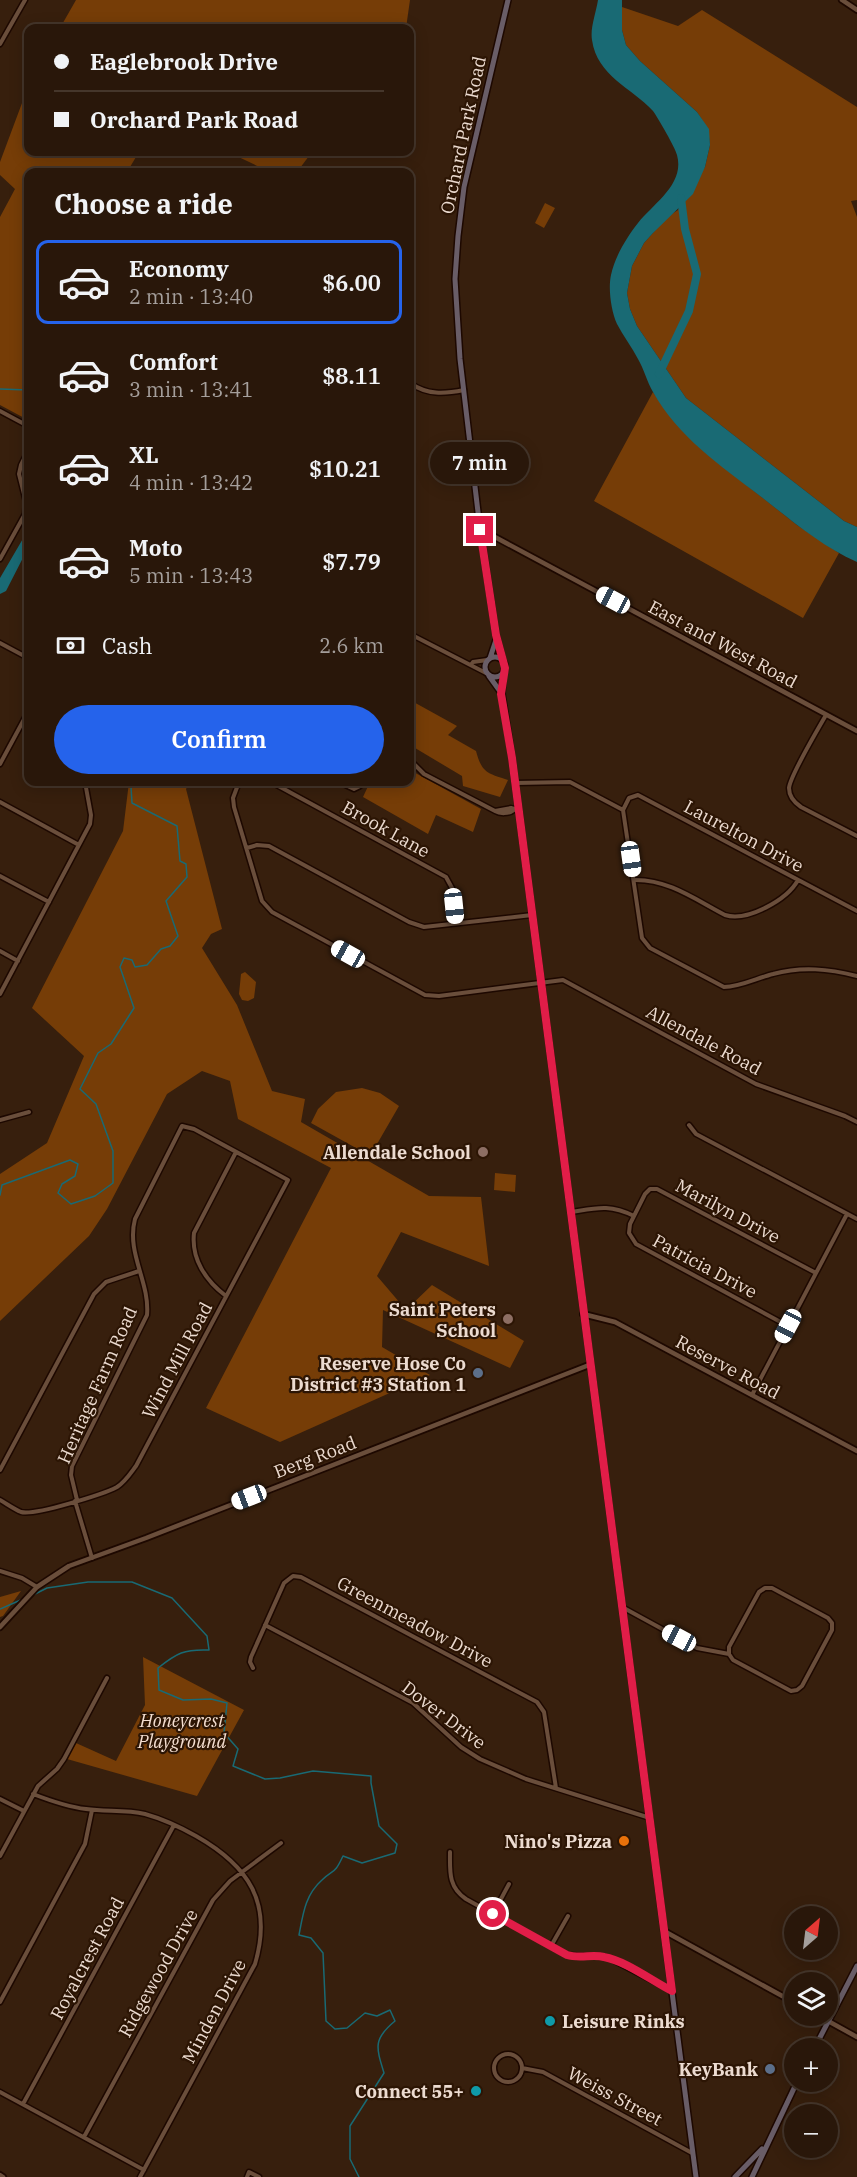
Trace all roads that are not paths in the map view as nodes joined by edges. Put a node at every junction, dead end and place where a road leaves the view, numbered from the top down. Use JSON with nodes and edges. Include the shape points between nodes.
{"nodes":[{"id":1,"x":25,"y":0,"type":"edge"},
{"id":2,"x":508,"y":0,"type":"edge"},
{"id":3,"x":842,"y":0,"type":"edge"},
{"id":4,"x":857,"y":10,"type":"edge"},
{"id":5,"x":0,"y":44,"type":"edge"},
{"id":6,"x":414,"y":385,"type":"edge"},
{"id":7,"x":464,"y":390,"type":"junction"},
{"id":8,"x":0,"y":411,"type":"edge"},
{"id":9,"x":24,"y":424,"type":"edge"},
{"id":10,"x":24,"y":459,"type":"edge"},
{"id":11,"x":24,"y":494,"type":"edge"},
{"id":12,"x":24,"y":516,"type":"edge"},
{"id":13,"x":480,"y":530,"type":"junction"},
{"id":14,"x":0,"y":559,"type":"edge"},
{"id":15,"x":496,"y":635,"type":"junction"},
{"id":16,"x":414,"y":636,"type":"edge"},
{"id":17,"x":0,"y":643,"type":"edge"},
{"id":18,"x":24,"y":656,"type":"edge"},
{"id":19,"x":488,"y":659,"type":"junction"},
{"id":20,"x":502,"y":661,"type":"junction"},
{"id":21,"x":471,"y":665,"type":"junction"},
{"id":22,"x":503,"y":674,"type":"junction"},
{"id":23,"x":488,"y":675,"type":"junction"},
{"id":24,"x":501,"y":694,"type":"junction"},
{"id":25,"x":826,"y":715,"type":"junction"},
{"id":26,"x":24,"y":719,"type":"edge"},
{"id":27,"x":857,"y":731,"type":"edge"},
{"id":28,"x":0,"y":764,"type":"edge"},
{"id":29,"x":414,"y":764,"type":"edge"},
{"id":30,"x":515,"y":783,"type":"junction"},
{"id":31,"x":86,"y":786,"type":"edge"},
{"id":32,"x":238,"y":786,"type":"edge"},
{"id":33,"x":278,"y":786,"type":"edge"},
{"id":34,"x":0,"y":802,"type":"edge"},
{"id":35,"x":516,"y":810,"type":"junction"},
{"id":36,"x":623,"y":810,"type":"junction"},
{"id":37,"x":857,"y":836,"type":"edge"},
{"id":38,"x":80,"y":845,"type":"junction"},
{"id":39,"x":247,"y":848,"type":"junction"},
{"id":40,"x":0,"y":876,"type":"edge"},
{"id":41,"x":634,"y":880,"type":"junction"},
{"id":42,"x":798,"y":880,"type":"junction"},
{"id":43,"x":49,"y":902,"type":"junction"},
{"id":44,"x":857,"y":911,"type":"edge"},
{"id":45,"x":532,"y":915,"type":"junction"},
{"id":46,"x":456,"y":923,"type":"junction"},
{"id":47,"x":0,"y":951,"type":"edge"},
{"id":48,"x":18,"y":961,"type":"junction"},
{"id":49,"x":857,"y":976,"type":"edge"},
{"id":50,"x":541,"y":983,"type":"junction"},
{"id":51,"x":1,"y":992,"type":"edge"},
{"id":52,"x":29,"y":1112,"type":"dead end"},
{"id":53,"x":0,"y":1120,"type":"edge"},
{"id":54,"x":857,"y":1122,"type":"edge"},
{"id":55,"x":689,"y":1125,"type":"dead end"},
{"id":56,"x":236,"y":1152,"type":"junction"},
{"id":57,"x":570,"y":1212,"type":"junction"},
{"id":58,"x":847,"y":1214,"type":"junction"},
{"id":59,"x":634,"y":1216,"type":"junction"},
{"id":60,"x":857,"y":1220,"type":"edge"},
{"id":61,"x":139,"y":1271,"type":"junction"},
{"id":62,"x":816,"y":1273,"type":"junction"},
{"id":63,"x":226,"y":1296,"type":"junction"},
{"id":64,"x":583,"y":1314,"type":"junction"},
{"id":65,"x":788,"y":1326,"type":"junction"},
{"id":66,"x":589,"y":1365,"type":"junction"},
{"id":67,"x":752,"y":1395,"type":"junction"},
{"id":68,"x":857,"y":1451,"type":"edge"},
{"id":69,"x":0,"y":1470,"type":"edge"},
{"id":70,"x":0,"y":1500,"type":"edge"},
{"id":71,"x":76,"y":1501,"type":"junction"},
{"id":72,"x":92,"y":1558,"type":"junction"},
{"id":73,"x":0,"y":1571,"type":"edge"},
{"id":74,"x":38,"y":1587,"type":"junction"},
{"id":75,"x":622,"y":1607,"type":"junction"},
{"id":76,"x":265,"y":1625,"type":"junction"},
{"id":77,"x":0,"y":1627,"type":"edge"},
{"id":78,"x":729,"y":1654,"type":"junction"},
{"id":79,"x":253,"y":1668,"type":"dead end"},
{"id":80,"x":107,"y":1678,"type":"dead end"},
{"id":81,"x":556,"y":1788,"type":"junction"},
{"id":82,"x":33,"y":1794,"type":"junction"},
{"id":83,"x":0,"y":1799,"type":"edge"},
{"id":84,"x":92,"y":1810,"type":"junction"},
{"id":85,"x":24,"y":1811,"type":"junction"},
{"id":86,"x":650,"y":1818,"type":"junction"},
{"id":87,"x":174,"y":1825,"type":"junction"},
{"id":88,"x":281,"y":1843,"type":"dead end"},
{"id":89,"x":450,"y":1852,"type":"dead end"},
{"id":90,"x":0,"y":1856,"type":"edge"},
{"id":91,"x":242,"y":1872,"type":"junction"},
{"id":92,"x":509,"y":1884,"type":"dead end"},
{"id":93,"x":493,"y":1914,"type":"junction"},
{"id":94,"x":568,"y":1916,"type":"dead end"},
{"id":95,"x":664,"y":1931,"type":"junction"},
{"id":96,"x":551,"y":1946,"type":"junction"},
{"id":97,"x":857,"y":1966,"type":"edge"},
{"id":98,"x":672,"y":1991,"type":"junction"},
{"id":99,"x":784,"y":1997,"type":"edge"},
{"id":100,"x":0,"y":2002,"type":"edge"},
{"id":101,"x":838,"y":2002,"type":"edge"},
{"id":102,"x":837,"y":2026,"type":"edge"},
{"id":103,"x":857,"y":2037,"type":"edge"},
{"id":104,"x":522,"y":2068,"type":"junction"},
{"id":105,"x":0,"y":2092,"type":"edge"},
{"id":106,"x":792,"y":2092,"type":"edge"},
{"id":107,"x":23,"y":2104,"type":"junction"},
{"id":108,"x":84,"y":2137,"type":"junction"},
{"id":109,"x":767,"y":2144,"type":"junction"},
{"id":110,"x":693,"y":2153,"type":"junction"},
{"id":111,"x":144,"y":2170,"type":"junction"},
{"id":112,"x":140,"y":2177,"type":"edge"},
{"id":113,"x":247,"y":2177,"type":"edge"},
{"id":114,"x":258,"y":2177,"type":"edge"},
{"id":115,"x":696,"y":2177,"type":"edge"},
{"id":116,"x":735,"y":2177,"type":"edge"},
{"id":117,"x":752,"y":2177,"type":"edge"}],
"edges":[{"from":1,"to":5,"type":"street"},
{"from":2,"to":7,"type":"main road","name":"Orchard Park Road","via":[[467,172],[459,227],[455,298]]},
{"from":3,"to":4,"type":"street"},
{"from":6,"to":7,"type":"street","via":[[433,393]]},
{"from":7,"to":13,"type":"main road","name":"Orchard Park Road"},
{"from":8,"to":9,"type":"street"},
{"from":10,"to":11,"type":"street","via":[[19,474]]},
{"from":12,"to":14,"type":"street"},
{"from":13,"to":15,"type":"main road","name":"Orchard Park Road"},
{"from":13,"to":25,"type":"street","name":"East and West Road"},
{"from":15,"to":19,"type":"main road","name":"Orchard Park Road","via":[[495,649]]},
{"from":15,"to":20,"type":"main road","name":"Orchard Park Road"},
{"from":16,"to":21,"type":"street"},
{"from":17,"to":18,"type":"street"},
{"from":19,"to":20,"type":"main road","via":[[497,657]]},
{"from":19,"to":21,"type":"street"},
{"from":19,"to":23,"type":"main road","via":[[484,665]]},
{"from":20,"to":22,"type":"main road"},
{"from":21,"to":23,"type":"street"},
{"from":22,"to":23,"type":"main road","via":[[497,678]]},
{"from":22,"to":24,"type":"main road"},
{"from":23,"to":24,"type":"main road"},
{"from":24,"to":30,"type":"main road"},
{"from":25,"to":27,"type":"street","name":"East and West Road"},
{"from":25,"to":37,"type":"street","via":[[791,780],[790,792],[801,807]]},
{"from":26,"to":28,"type":"street"},
{"from":29,"to":35,"type":"street","via":[[424,774],[495,811]]},
{"from":30,"to":35,"type":"main road"},
{"from":30,"to":36,"type":"street","via":[[570,782]]},
{"from":31,"to":38,"type":"street","via":[[91,820]]},
{"from":32,"to":39,"type":"street","name":"Allendale Road","via":[[234,807]]},
{"from":33,"to":46,"type":"street","name":"Brook Lane","via":[[446,877],[452,888]]},
{"from":34,"to":38,"type":"street"},
{"from":35,"to":45,"type":"main road"},
{"from":36,"to":41,"type":"street"},
{"from":36,"to":42,"type":"street","name":"Laurelton Drive","via":[[629,798],[638,795]]},
{"from":38,"to":43,"type":"street"},
{"from":39,"to":46,"type":"street","via":[[257,844],[269,846],[409,922],[424,927]]},
{"from":39,"to":50,"type":"street","name":"Allendale Road","via":[[262,901],[272,912],[425,994],[439,996]]},
{"from":40,"to":43,"type":"street"},
{"from":41,"to":42,"type":"street","via":[[668,885],[733,917],[778,902]]},
{"from":41,"to":49,"type":"street","via":[[646,945],[721,986],[805,969]]},
{"from":42,"to":44,"type":"street","name":"Laurelton Drive"},
{"from":43,"to":48,"type":"street"},
{"from":45,"to":46,"type":"street"},
{"from":45,"to":50,"type":"main road"},
{"from":47,"to":48,"type":"street"},
{"from":48,"to":51,"type":"street"},
{"from":50,"to":54,"type":"street","name":"Allendale Road","via":[[563,980],[756,1084]]},
{"from":50,"to":57,"type":"main road"},
{"from":52,"to":53,"type":"street"},
{"from":55,"to":58,"type":"street","via":[[696,1134]]},
{"from":56,"to":61,"type":"street","name":"Heritage Farm Road","via":[[182,1126],[131,1231]]},
{"from":56,"to":63,"type":"street","via":[[194,1233],[193,1244],[204,1274]]},
{"from":56,"to":63,"type":"street","name":"Wind Mill Road","via":[[288,1180]]},
{"from":57,"to":59,"type":"street","via":[[606,1206]]},
{"from":57,"to":64,"type":"main road"},
{"from":58,"to":60,"type":"street"},
{"from":58,"to":62,"type":"street"},
{"from":59,"to":62,"type":"street","name":"Marilyn Drive","via":[[647,1191],[657,1189]]},
{"from":59,"to":65,"type":"street","name":"Patricia Drive","via":[[629,1233],[636,1244]]},
{"from":61,"to":69,"type":"street","via":[[106,1282],[94,1294]]},
{"from":61,"to":71,"type":"street","name":"Heritage Farm Road","via":[[148,1303],[147,1315],[72,1466]]},
{"from":62,"to":65,"type":"street"},
{"from":63,"to":71,"type":"street","name":"Wind Mill Road","via":[[126,1480],[112,1490]]},
{"from":64,"to":66,"type":"main road"},
{"from":64,"to":67,"type":"street","name":"Reserve Road","via":[[615,1322]]},
{"from":65,"to":67,"type":"street"},
{"from":66,"to":72,"type":"street","name":"Berg Road"},
{"from":66,"to":75,"type":"main road"},
{"from":67,"to":68,"type":"street","name":"Reserve Road"},
{"from":70,"to":71,"type":"street","name":"Wind Mill Road","via":[[22,1512]]},
{"from":71,"to":72,"type":"street","name":"Heritage Farm Road"},
{"from":72,"to":74,"type":"street","name":"Berg Road","via":[[69,1566]]},
{"from":73,"to":74,"type":"street"},
{"from":74,"to":77,"type":"street","name":"Berg Road"},
{"from":75,"to":78,"type":"street","via":[[698,1648]]},
{"from":75,"to":86,"type":"main road"},
{"from":76,"to":79,"type":"street","name":"Greenmeadow Drive","via":[[250,1657]]},
{"from":76,"to":81,"type":"street","name":"Dover Drive","via":[[413,1703],[480,1759]]},
{"from":76,"to":81,"type":"street","name":"Greenmeadow Drive","via":[[286,1580],[301,1577],[534,1700],[544,1712]]},
{"from":78,"to":78,"type":"street","via":[[729,1647],[759,1592],[765,1588],[772,1588],[832,1623],[797,1690],[791,1691],[733,1660]]},
{"from":80,"to":82,"type":"street","via":[[61,1764]]},
{"from":81,"to":86,"type":"street","name":"Dover Drive"},
{"from":82,"to":84,"type":"street","name":"Minden Drive"},
{"from":82,"to":85,"type":"street"},
{"from":83,"to":85,"type":"street"},
{"from":84,"to":87,"type":"street","name":"Minden Drive","via":[[134,1812]]},
{"from":84,"to":100,"type":"street","via":[[85,1844]]},
{"from":85,"to":90,"type":"street"},
{"from":86,"to":95,"type":"main road"},
{"from":87,"to":91,"type":"street","name":"Minden Drive","via":[[221,1851]]},
{"from":87,"to":107,"type":"street","name":"Royalcrest Road"},
{"from":88,"to":91,"type":"street","name":"Ridgewood Drive"},
{"from":89,"to":93,"type":"street","via":[[454,1889]]},
{"from":91,"to":108,"type":"street","name":"Ridgewood Drive","via":[[224,1887],[205,1913]]},
{"from":91,"to":111,"type":"street","name":"Minden Drive","via":[[254,1894],[261,1920],[255,1964]]},
{"from":92,"to":93,"type":"street"},
{"from":93,"to":96,"type":"street"},
{"from":94,"to":96,"type":"street"},
{"from":95,"to":98,"type":"main road"},
{"from":95,"to":99,"type":"street"},
{"from":96,"to":98,"type":"street","via":[[572,1956],[612,1959]]},
{"from":97,"to":101,"type":"main road"},
{"from":98,"to":110,"type":"main road"},
{"from":102,"to":103,"type":"street"},
{"from":104,"to":104,"type":"street","name":"Weiss Street","via":[[518,2058],[508,2054],[498,2057],[494,2067],[497,2077],[507,2081],[517,2078]]},
{"from":104,"to":110,"type":"street","name":"Weiss Street","via":[[543,2072]]},
{"from":105,"to":107,"type":"street"},
{"from":106,"to":109,"type":"main road"},
{"from":107,"to":108,"type":"street"},
{"from":108,"to":111,"type":"street"},
{"from":109,"to":116,"type":"main road"},
{"from":109,"to":117,"type":"main road"},
{"from":110,"to":115,"type":"main road"},
{"from":111,"to":112,"type":"street","name":"Minden Drive"},
{"from":113,"to":114,"type":"street","via":[[249,2172]]}]}
